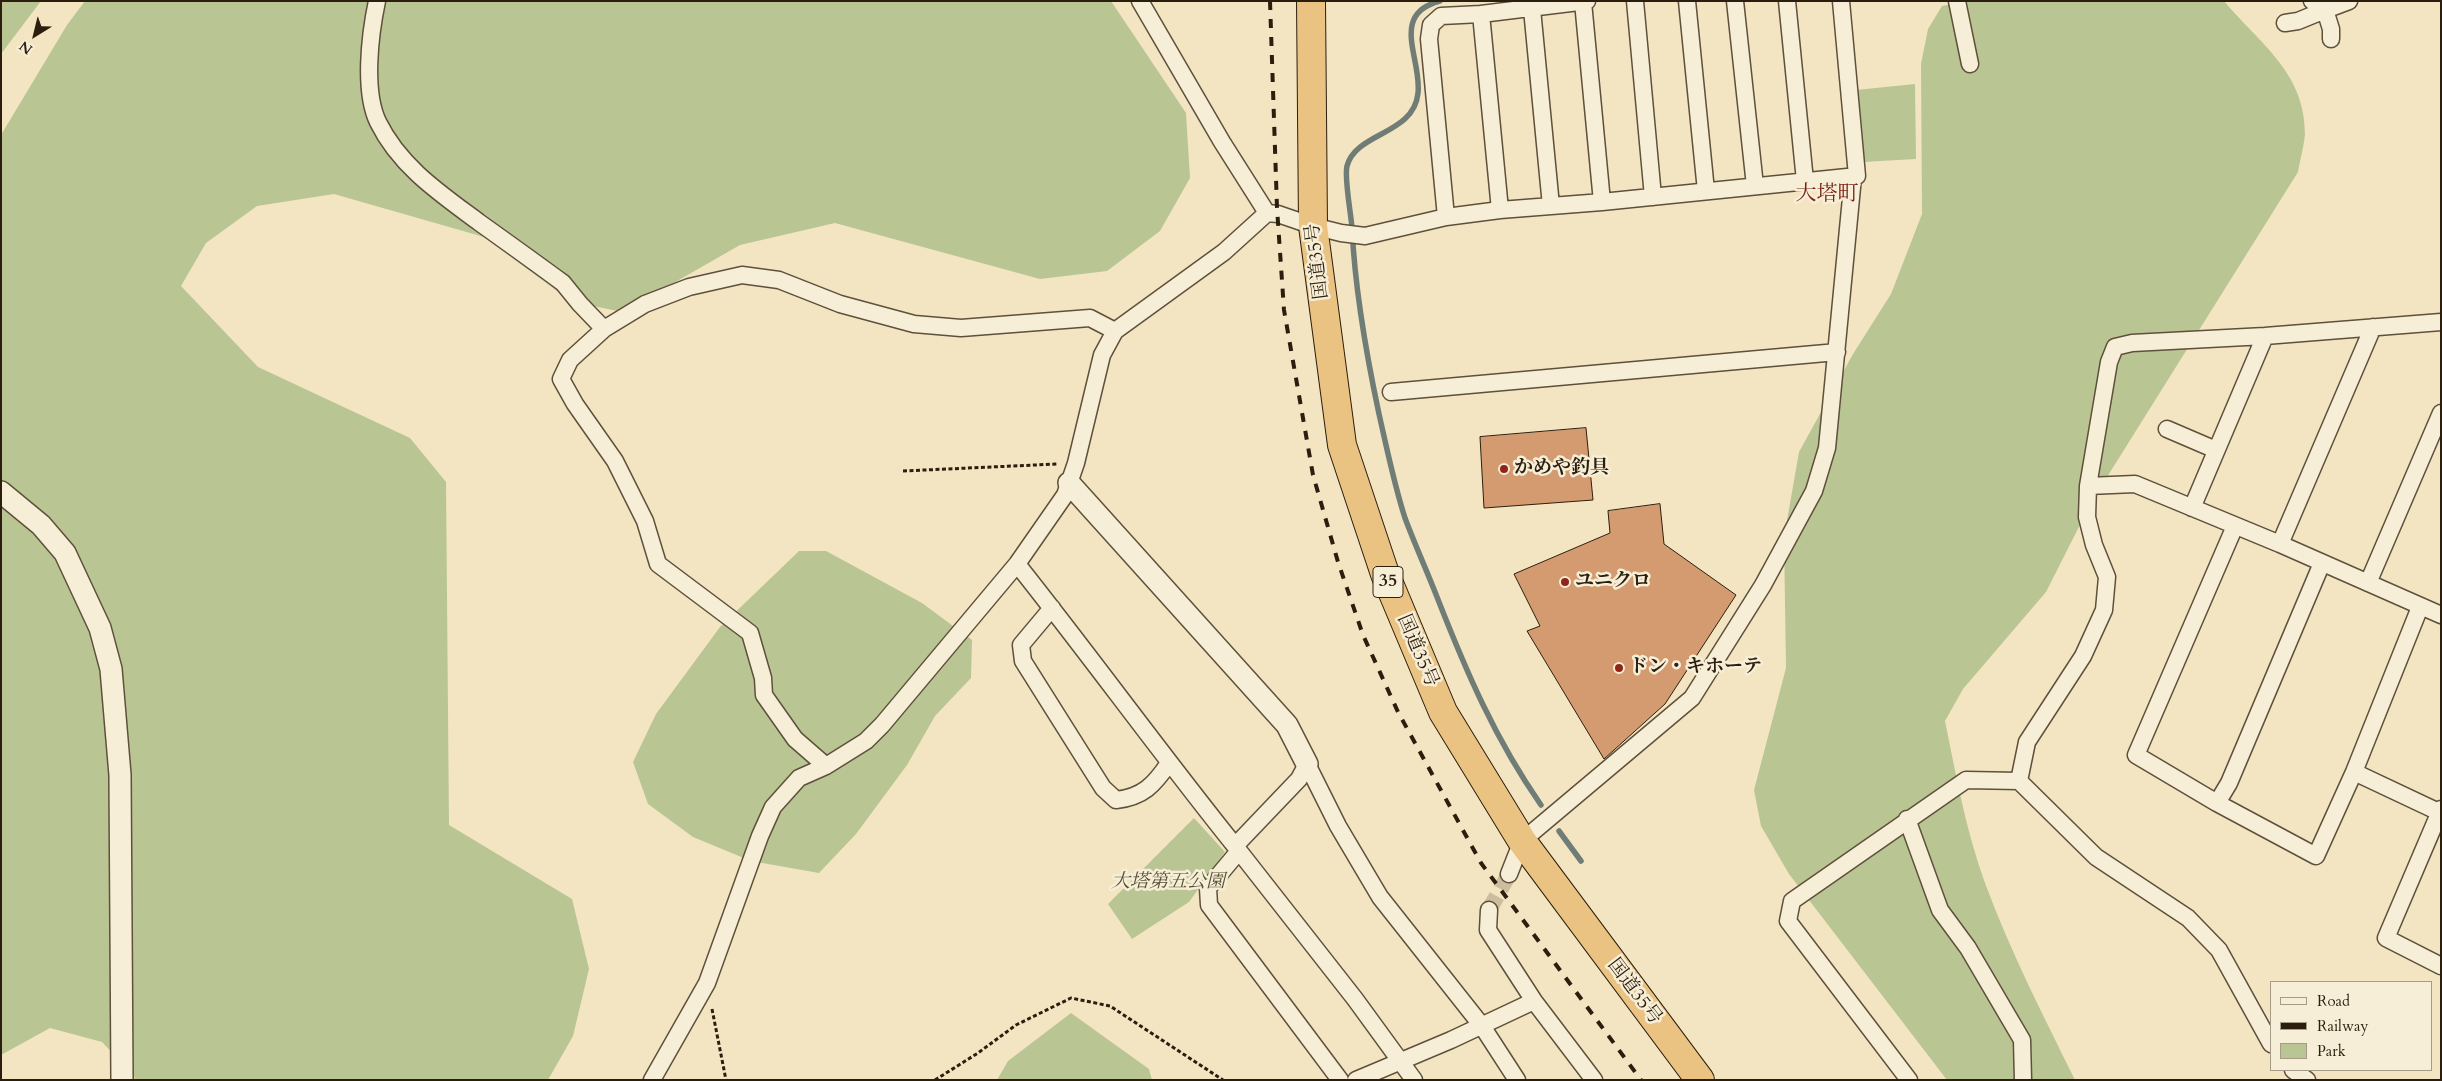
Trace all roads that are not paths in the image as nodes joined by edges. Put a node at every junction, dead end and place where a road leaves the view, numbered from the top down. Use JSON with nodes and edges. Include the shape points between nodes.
{"nodes":[{"id":1,"x":377,"y":1,"type":"edge"},
{"id":2,"x":1140,"y":1,"type":"edge"},
{"id":3,"x":1311,"y":1,"type":"edge"},
{"id":4,"x":1587,"y":1,"type":"edge"},
{"id":5,"x":1635,"y":1,"type":"edge"},
{"id":6,"x":1687,"y":1,"type":"edge"},
{"id":7,"x":1735,"y":1,"type":"edge"},
{"id":8,"x":1787,"y":1,"type":"edge"},
{"id":9,"x":1842,"y":1,"type":"edge"},
{"id":10,"x":1957,"y":1,"type":"edge"},
{"id":11,"x":2349,"y":1,"type":"edge"},
{"id":12,"x":1583,"y":2,"type":"edge"},
{"id":13,"x":2318,"y":6,"type":"edge"},
{"id":14,"x":1532,"y":9,"type":"junction"},
{"id":15,"x":1481,"y":14,"type":"junction"},
{"id":16,"x":2285,"y":23,"type":"dead end"},
{"id":17,"x":2331,"y":39,"type":"dead end"},
{"id":18,"x":1970,"y":64,"type":"dead end"},
{"id":19,"x":1853,"y":177,"type":"junction"},
{"id":20,"x":1805,"y":181,"type":"junction"},
{"id":21,"x":1755,"y":186,"type":"junction"},
{"id":22,"x":1706,"y":191,"type":"junction"},
{"id":23,"x":1653,"y":197,"type":"junction"},
{"id":24,"x":1602,"y":202,"type":"junction"},
{"id":25,"x":1551,"y":206,"type":"junction"},
{"id":26,"x":1500,"y":210,"type":"junction"},
{"id":27,"x":1267,"y":213,"type":"junction"},
{"id":28,"x":1446,"y":217,"type":"junction"},
{"id":29,"x":1313,"y":226,"type":"junction"},
{"id":30,"x":2441,"y":322,"type":"edge"},
{"id":31,"x":2373,"y":327,"type":"junction"},
{"id":32,"x":604,"y":329,"type":"junction"},
{"id":33,"x":1115,"y":331,"type":"junction"},
{"id":34,"x":2265,"y":336,"type":"junction"},
{"id":35,"x":1837,"y":352,"type":"junction"},
{"id":36,"x":1391,"y":392,"type":"dead end"},
{"id":37,"x":2441,"y":413,"type":"edge"},
{"id":38,"x":2167,"y":429,"type":"dead end"},
{"id":39,"x":2216,"y":450,"type":"junction"},
{"id":40,"x":1069,"y":483,"type":"junction"},
{"id":41,"x":2088,"y":486,"type":"junction"},
{"id":42,"x":1,"y":492,"type":"edge"},
{"id":43,"x":2192,"y":508,"type":"junction"},
{"id":44,"x":2235,"y":526,"type":"junction"},
{"id":45,"x":2280,"y":544,"type":"junction"},
{"id":46,"x":2322,"y":562,"type":"junction"},
{"id":47,"x":1017,"y":564,"type":"junction"},
{"id":48,"x":2368,"y":583,"type":"junction"},
{"id":49,"x":2420,"y":607,"type":"junction"},
{"id":50,"x":1052,"y":608,"type":"junction"},
{"id":51,"x":2441,"y":615,"type":"edge"},
{"id":52,"x":1169,"y":763,"type":"junction"},
{"id":53,"x":1307,"y":764,"type":"junction"},
{"id":54,"x":826,"y":766,"type":"junction"},
{"id":55,"x":2354,"y":772,"type":"junction"},
{"id":56,"x":2018,"y":781,"type":"junction"},
{"id":57,"x":2217,"y":803,"type":"junction"},
{"id":58,"x":2440,"y":812,"type":"edge"},
{"id":59,"x":1907,"y":819,"type":"junction"},
{"id":60,"x":1522,"y":841,"type":"junction"},
{"id":61,"x":1237,"y":848,"type":"junction"},
{"id":62,"x":1509,"y":874,"type":"tunnel mouth"},
{"id":63,"x":1489,"y":910,"type":"tunnel mouth"},
{"id":64,"x":2441,"y":966,"type":"edge"},
{"id":65,"x":1534,"y":1001,"type":"junction"},
{"id":66,"x":1482,"y":1026,"type":"junction"},
{"id":67,"x":2270,"y":1042,"type":"edge"},
{"id":68,"x":1400,"y":1061,"type":"junction"},
{"id":69,"x":2295,"y":1071,"type":"edge"},
{"id":70,"x":122,"y":1080,"type":"edge"},
{"id":71,"x":652,"y":1080,"type":"edge"},
{"id":72,"x":1340,"y":1080,"type":"edge"},
{"id":73,"x":1356,"y":1080,"type":"edge"},
{"id":74,"x":1414,"y":1080,"type":"edge"},
{"id":75,"x":1517,"y":1080,"type":"edge"},
{"id":76,"x":1594,"y":1080,"type":"edge"},
{"id":77,"x":1700,"y":1080,"type":"edge"},
{"id":78,"x":1909,"y":1080,"type":"edge"},
{"id":79,"x":2024,"y":1080,"type":"edge"},
{"id":80,"x":2307,"y":1080,"type":"edge"}],
"edges":[{"from":1,"to":32,"type":"street","via":[[372,23],[369,86],[377,121],[403,160],[425,183],[563,283]]},
{"from":2,"to":27,"type":"street"},
{"from":3,"to":29,"type":"highway","name":"国道35号","number":"35"},
{"from":4,"to":12,"type":"street"},
{"from":5,"to":23,"type":"street"},
{"from":6,"to":22,"type":"street"},
{"from":7,"to":21,"type":"street"},
{"from":8,"to":20,"type":"street"},
{"from":9,"to":19,"type":"street","via":[[1857,176]]},
{"from":10,"to":18,"type":"street"},
{"from":11,"to":13,"type":"street"},
{"from":12,"to":14,"type":"street"},
{"from":12,"to":24,"type":"street"},
{"from":13,"to":16,"type":"street","via":[[2298,21]]},
{"from":13,"to":17,"type":"street","via":[[2331,29]]},
{"from":14,"to":15,"type":"street"},
{"from":14,"to":25,"type":"street"},
{"from":15,"to":26,"type":"street"},
{"from":15,"to":28,"type":"street","via":[[1441,16],[1431,25],[1429,39]]},
{"from":19,"to":20,"type":"street"},
{"from":19,"to":35,"type":"street"},
{"from":20,"to":21,"type":"street"},
{"from":21,"to":22,"type":"street"},
{"from":22,"to":23,"type":"street"},
{"from":23,"to":24,"type":"street"},
{"from":24,"to":25,"type":"street"},
{"from":25,"to":26,"type":"street"},
{"from":26,"to":28,"type":"street"},
{"from":27,"to":29,"type":"street"},
{"from":27,"to":33,"type":"street","via":[[1224,252]]},
{"from":28,"to":29,"type":"street","via":[[1365,236]]},
{"from":29,"to":60,"type":"highway","name":"国道35号","number":"35","via":[[1342,445],[1384,574],[1443,712]]},
{"from":30,"to":31,"type":"street"},
{"from":31,"to":34,"type":"street"},
{"from":31,"to":45,"type":"street"},
{"from":32,"to":33,"type":"street","via":[[645,304],[689,287],[742,276],[779,280],[840,304],[914,324],[961,328],[1090,318]]},
{"from":32,"to":54,"type":"street","via":[[570,360],[562,379],[575,404],[615,460],[645,521],[658,564],[750,633],[763,678],[764,694],[795,739]]},
{"from":33,"to":40,"type":"street","via":[[1102,355]]},
{"from":34,"to":39,"type":"street"},
{"from":34,"to":41,"type":"street","via":[[2132,343],[2115,348],[2109,362]]},
{"from":35,"to":36,"type":"street"},
{"from":35,"to":60,"type":"street","via":[[1827,448],[1814,491],[1763,585],[1692,698]]},
{"from":37,"to":48,"type":"street"},
{"from":38,"to":39,"type":"street"},
{"from":39,"to":43,"type":"street"},
{"from":40,"to":47,"type":"street","via":[[1065,495]]},
{"from":40,"to":53,"type":"street","via":[[1287,726]]},
{"from":41,"to":43,"type":"street","via":[[2135,484]]},
{"from":41,"to":56,"type":"street","via":[[2087,517],[2107,577],[2104,610],[2083,656],[2027,742]]},
{"from":42,"to":70,"type":"street","via":[[41,525],[65,553],[100,628],[110,669],[120,775]]},
{"from":43,"to":44,"type":"street"},
{"from":44,"to":45,"type":"street"},
{"from":44,"to":57,"type":"street","via":[[2136,755]]},
{"from":45,"to":46,"type":"street"},
{"from":46,"to":48,"type":"street"},
{"from":46,"to":57,"type":"street","via":[[2229,783]]},
{"from":47,"to":50,"type":"street"},
{"from":47,"to":54,"type":"street","via":[[882,725],[866,741]]},
{"from":48,"to":49,"type":"street"},
{"from":49,"to":51,"type":"street"},
{"from":49,"to":55,"type":"street"},
{"from":50,"to":52,"type":"street"},
{"from":50,"to":52,"type":"street","via":[[1021,645],[1023,661],[1103,788],[1116,800],[1134,798],[1157,780]]},
{"from":52,"to":61,"type":"street"},
{"from":53,"to":61,"type":"street","via":[[1299,779]]},
{"from":53,"to":66,"type":"street","via":[[1338,826],[1380,897]]},
{"from":54,"to":71,"type":"street","via":[[799,778],[773,807],[707,983]]},
{"from":55,"to":57,"type":"street","via":[[2316,856]]},
{"from":55,"to":58,"type":"street"},
{"from":56,"to":59,"type":"street","via":[[1966,780]]},
{"from":56,"to":67,"type":"street","via":[[2096,857],[2188,918],[2219,950]]},
{"from":58,"to":64,"type":"street","via":[[2386,938]]},
{"from":59,"to":78,"type":"street","via":[[1792,901],[1788,921]]},
{"from":59,"to":79,"type":"street","via":[[1940,910],[1968,948],[2022,1040]]},
{"from":60,"to":62,"type":"street"},
{"from":60,"to":77,"type":"highway","name":"国道35号","number":"35"},
{"from":61,"to":68,"type":"street"},
{"from":61,"to":72,"type":"street","via":[[1208,888],[1209,904]]},
{"from":63,"to":65,"type":"street","via":[[1488,930]]},
{"from":65,"to":66,"type":"street"},
{"from":65,"to":76,"type":"street"},
{"from":66,"to":68,"type":"street"},
{"from":66,"to":75,"type":"street"},
{"from":68,"to":73,"type":"street"},
{"from":68,"to":74,"type":"street"},
{"from":69,"to":80,"type":"street"}]}
